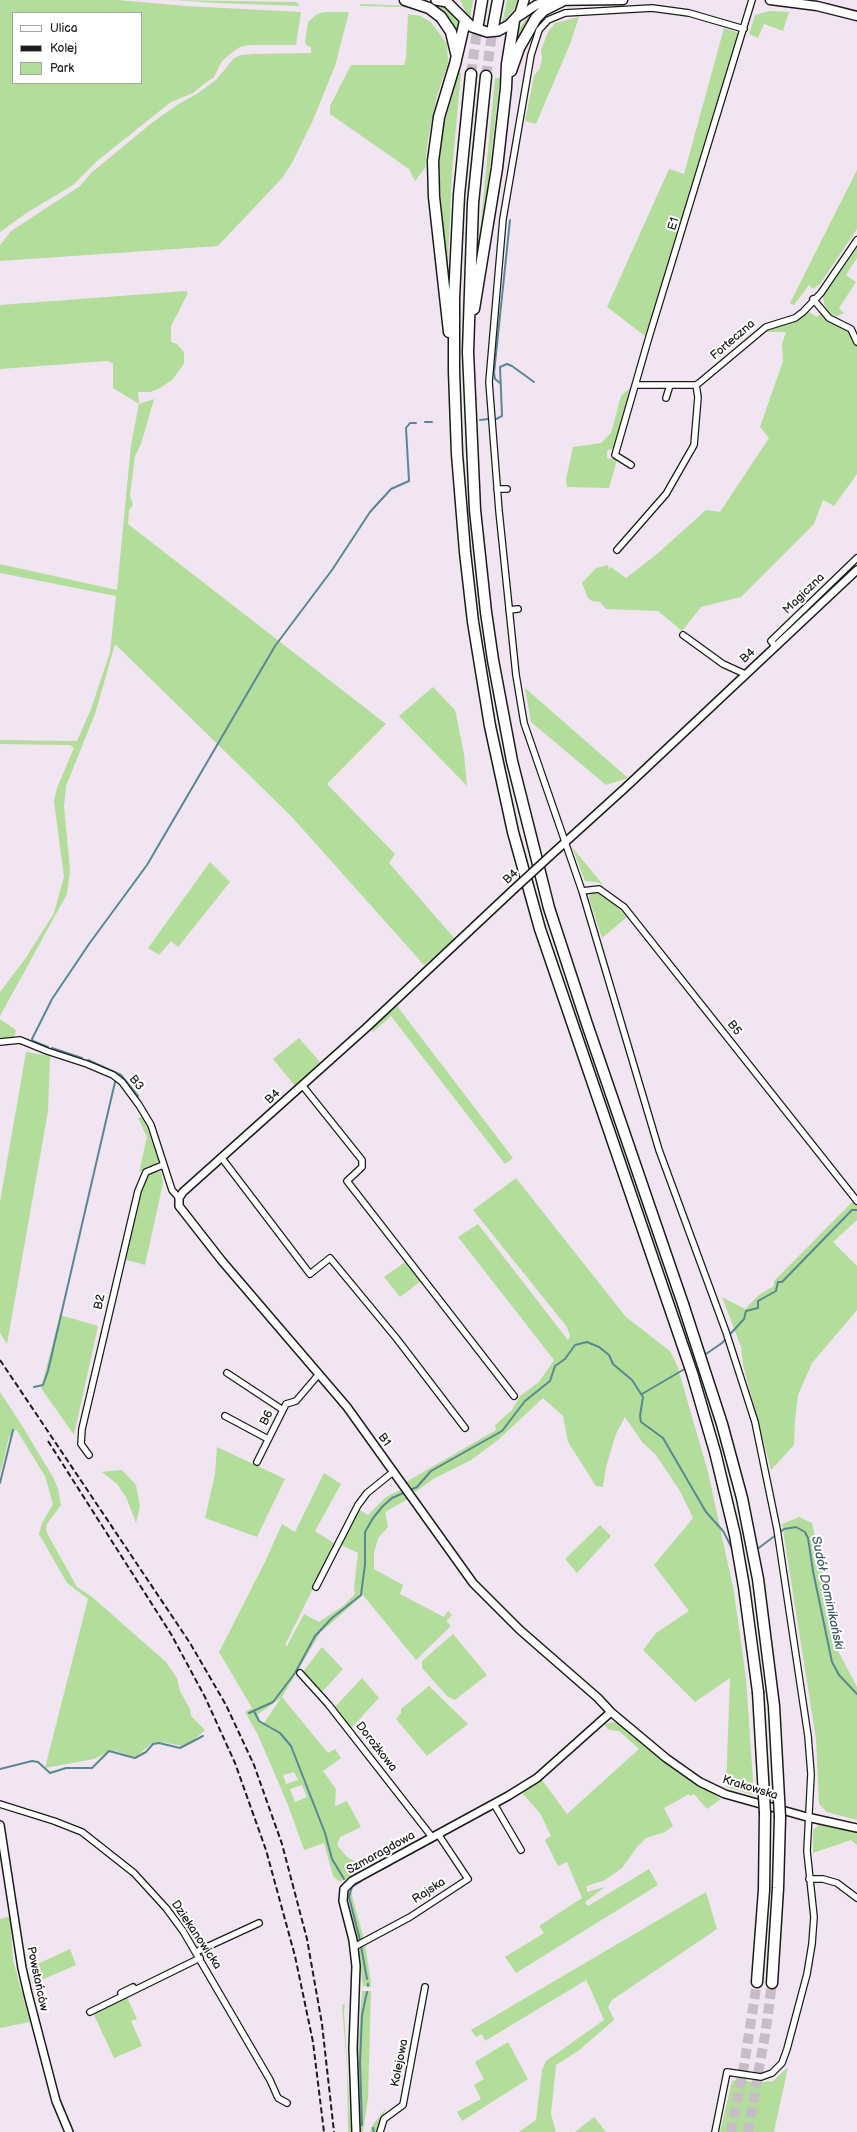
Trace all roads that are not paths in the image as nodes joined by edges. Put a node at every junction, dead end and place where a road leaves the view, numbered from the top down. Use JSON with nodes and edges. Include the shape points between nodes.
{"nodes":[{"id":1,"x":405,"y":0,"type":"edge"},
{"id":2,"x":436,"y":0,"type":"edge"},
{"id":3,"x":455,"y":0,"type":"edge"},
{"id":4,"x":482,"y":0,"type":"edge"},
{"id":5,"x":498,"y":0,"type":"edge"},
{"id":6,"x":524,"y":0,"type":"edge"},
{"id":7,"x":623,"y":0,"type":"edge"},
{"id":8,"x":752,"y":0,"type":"edge"},
{"id":9,"x":770,"y":0,"type":"edge"},
{"id":10,"x":562,"y":1,"type":"junction"},
{"id":11,"x":857,"y":16,"type":"edge"},
{"id":12,"x":462,"y":18,"type":"junction"},
{"id":13,"x":516,"y":19,"type":"junction"},
{"id":14,"x":478,"y":24,"type":"tunnel mouth"},
{"id":15,"x":493,"y":27,"type":"tunnel mouth"},
{"id":16,"x":744,"y":29,"type":"junction"},
{"id":17,"x":455,"y":64,"type":"junction"},
{"id":18,"x":471,"y":74,"type":"tunnel mouth"},
{"id":19,"x":486,"y":76,"type":"tunnel mouth"},
{"id":20,"x":506,"y":88,"type":"junction"},
{"id":21,"x":857,"y":240,"type":"edge"},
{"id":22,"x":679,"y":244,"type":"junction"},
{"id":23,"x":677,"y":266,"type":"dead end"},
{"id":24,"x":813,"y":299,"type":"junction"},
{"id":25,"x":857,"y":342,"type":"edge"},
{"id":26,"x":468,"y":352,"type":"junction"},
{"id":27,"x":454,"y":371,"type":"junction"},
{"id":28,"x":700,"y":374,"type":"dead end"},
{"id":29,"x":702,"y":381,"type":"junction"},
{"id":30,"x":636,"y":385,"type":"junction"},
{"id":31,"x":670,"y":385,"type":"junction"},
{"id":32,"x":696,"y":385,"type":"junction"},
{"id":33,"x":666,"y":398,"type":"dead end"},
{"id":34,"x":631,"y":465,"type":"dead end"},
{"id":35,"x":497,"y":489,"type":"junction"},
{"id":36,"x":507,"y":489,"type":"dead end"},
{"id":37,"x":617,"y":550,"type":"dead end"},
{"id":38,"x":857,"y":558,"type":"edge"},
{"id":39,"x":857,"y":570,"type":"edge"},
{"id":40,"x":518,"y":609,"type":"dead end"},
{"id":41,"x":509,"y":610,"type":"junction"},
{"id":42,"x":683,"y":634,"type":"dead end"},
{"id":43,"x":775,"y":646,"type":"junction"},
{"id":44,"x":745,"y":674,"type":"junction"},
{"id":45,"x":565,"y":841,"type":"junction"},
{"id":46,"x":582,"y":891,"type":"junction"},
{"id":47,"x":0,"y":1042,"type":"edge"},
{"id":48,"x":302,"y":1085,"type":"junction"},
{"id":49,"x":222,"y":1157,"type":"junction"},
{"id":50,"x":163,"y":1165,"type":"junction"},
{"id":51,"x":178,"y":1198,"type":"junction"},
{"id":52,"x":857,"y":1201,"type":"edge"},
{"id":53,"x":227,"y":1373,"type":"dead end"},
{"id":54,"x":319,"y":1374,"type":"junction"},
{"id":55,"x":514,"y":1396,"type":"dead end"},
{"id":56,"x":283,"y":1410,"type":"junction"},
{"id":57,"x":225,"y":1416,"type":"dead end"},
{"id":58,"x":464,"y":1428,"type":"dead end"},
{"id":59,"x":268,"y":1439,"type":"junction"},
{"id":60,"x":90,"y":1455,"type":"dead end"},
{"id":61,"x":257,"y":1462,"type":"dead end"},
{"id":62,"x":393,"y":1472,"type":"junction"},
{"id":63,"x":316,"y":1587,"type":"dead end"},
{"id":64,"x":300,"y":1673,"type":"dead end"},
{"id":65,"x":584,"y":1685,"type":"joint"},
{"id":66,"x":611,"y":1712,"type":"junction"},
{"id":67,"x":0,"y":1804,"type":"edge"},
{"id":68,"x":494,"y":1804,"type":"junction"},
{"id":69,"x":807,"y":1817,"type":"junction"},
{"id":70,"x":0,"y":1826,"type":"edge"},
{"id":71,"x":857,"y":1828,"type":"edge"},
{"id":72,"x":435,"y":1835,"type":"junction"},
{"id":73,"x":521,"y":1850,"type":"dead end"},
{"id":74,"x":809,"y":1879,"type":"junction"},
{"id":75,"x":857,"y":1898,"type":"edge"},
{"id":76,"x":259,"y":1923,"type":"dead end"},
{"id":77,"x":354,"y":1947,"type":"junction"},
{"id":78,"x":196,"y":1952,"type":"junction"},
{"id":79,"x":200,"y":1958,"type":"junction"},
{"id":80,"x":184,"y":1966,"type":"junction"},
{"id":81,"x":757,"y":1982,"type":"tunnel mouth"},
{"id":82,"x":772,"y":1983,"type":"tunnel mouth"},
{"id":83,"x":425,"y":1987,"type":"dead end"},
{"id":84,"x":121,"y":1993,"type":"dead end"},
{"id":85,"x":90,"y":2012,"type":"dead end"},
{"id":86,"x":287,"y":2103,"type":"dead end"},
{"id":87,"x":69,"y":2132,"type":"edge"},
{"id":88,"x":356,"y":2132,"type":"edge"},
{"id":89,"x":380,"y":2132,"type":"edge"},
{"id":90,"x":715,"y":2132,"type":"edge"}],
"edges":[{"from":1,"to":17,"type":"highway","via":[[429,8],[444,21],[453,37]]},
{"from":2,"to":12,"type":"main road","via":[[447,2]]},
{"from":3,"to":12,"type":"main road"},
{"from":4,"to":14,"type":"highway"},
{"from":5,"to":15,"type":"highway"},
{"from":6,"to":13,"type":"main road"},
{"from":7,"to":10,"type":"main road"},
{"from":8,"to":16,"type":"street","name":"E1"},
{"from":9,"to":11,"type":"main road","via":[[816,6]]},
{"from":10,"to":13,"type":"main road","via":[[539,3]]},
{"from":10,"to":20,"type":"highway","via":[[544,10],[532,24],[517,52]]},
{"from":12,"to":13,"type":"main road","via":[[477,29],[487,32],[503,29]]},
{"from":12,"to":17,"type":"highway"},
{"from":13,"to":20,"type":"highway","via":[[507,64]]},
{"from":16,"to":22,"type":"street","name":"E1"},
{"from":16,"to":35,"type":"street","via":[[688,13],[652,8],[565,13],[548,20],[539,30],[532,55],[503,219],[499,258],[489,382]]},
{"from":17,"to":27,"type":"highway","via":[[439,117],[433,170]]},
{"from":18,"to":27,"type":"highway","via":[[459,195],[454,298]]},
{"from":19,"to":26,"type":"highway","via":[[473,203]]},
{"from":20,"to":26,"type":"highway","via":[[496,176]]},
{"from":21,"to":24,"type":"street","name":"Forteczna","via":[[821,293]]},
{"from":22,"to":23,"type":"street"},
{"from":22,"to":30,"type":"street","name":"E1"},
{"from":24,"to":25,"type":"street","via":[[829,318],[851,329]]},
{"from":24,"to":29,"type":"street","name":"Forteczna","via":[[795,318],[766,326]]},
{"from":26,"to":82,"type":"highway","bridge":true,"via":[[474,488],[486,612],[521,802],[564,956],[722,1424],[742,1498],[756,1572],[774,1706],[780,1817]]},
{"from":27,"to":81,"type":"highway","bridge":true,"via":[[457,454],[465,552],[480,666],[515,839],[542,936],[704,1412],[735,1535],[757,1678],[763,1752],[764,1890]]},
{"from":28,"to":29,"type":"street"},
{"from":29,"to":32,"type":"street","name":"Forteczna"},
{"from":30,"to":31,"type":"street"},
{"from":30,"to":34,"type":"street","name":"E1","via":[[615,455]]},
{"from":31,"to":32,"type":"street"},
{"from":31,"to":33,"type":"street"},
{"from":32,"to":37,"type":"street","via":[[698,397],[694,445],[666,494]]},
{"from":35,"to":36,"type":"street"},
{"from":35,"to":41,"type":"street"},
{"from":38,"to":43,"type":"street","name":"Magiczna","via":[[771,641]]},
{"from":39,"to":43,"type":"street","name":"B4"},
{"from":40,"to":41,"type":"street"},
{"from":41,"to":45,"type":"street","via":[[524,723]]},
{"from":42,"to":44,"type":"street","via":[[723,664]]},
{"from":43,"to":44,"type":"street","name":"B4"},
{"from":44,"to":45,"type":"street","name":"B4"},
{"from":45,"to":46,"type":"street"},
{"from":45,"to":48,"type":"street","name":"B4","bridge":true},
{"from":46,"to":52,"type":"street","name":"B5","via":[[599,889],[624,906]]},
{"from":46,"to":69,"type":"street","via":[[659,1150],[729,1340],[755,1422],[779,1541],[811,1766]]},
{"from":47,"to":50,"type":"street","name":"B3","via":[[20,1040],[113,1075],[122,1082],[139,1105],[150,1125]]},
{"from":48,"to":49,"type":"street","name":"B4"},
{"from":48,"to":55,"type":"street","via":[[362,1160],[362,1167],[346,1181]]},
{"from":49,"to":51,"type":"street","name":"B4"},
{"from":49,"to":58,"type":"street","via":[[310,1274],[330,1258],[412,1358]]},
{"from":50,"to":51,"type":"street","name":"B3","via":[[172,1190]]},
{"from":50,"to":60,"type":"street","name":"B2","via":[[146,1172],[138,1191],[82,1429],[82,1444]]},
{"from":51,"to":54,"type":"street","name":"B1","via":[[179,1206],[189,1221]]},
{"from":53,"to":56,"type":"street"},
{"from":54,"to":56,"type":"street","name":"B6","via":[[296,1401],[286,1404]]},
{"from":54,"to":62,"type":"street","name":"B1","via":[[347,1407]]},
{"from":56,"to":59,"type":"street","name":"B6"},
{"from":57,"to":59,"type":"street"},
{"from":59,"to":61,"type":"street","name":"B6"},
{"from":62,"to":63,"type":"street","via":[[367,1493],[358,1505]]},
{"from":62,"to":65,"type":"street","name":"B1","via":[[484,1595]]},
{"from":64,"to":72,"type":"street","name":"Dorożkowa"},
{"from":65,"to":66,"type":"street","name":"Krakowska"},
{"from":66,"to":68,"type":"street","name":"Szmaragdowa","via":[[537,1778]]},
{"from":66,"to":69,"type":"street","name":"Krakowska","via":[[666,1758],[700,1782],[725,1794]]},
{"from":67,"to":78,"type":"street","name":"Dziekanowicka","via":[[54,1821],[91,1838],[134,1873],[148,1888]]},
{"from":68,"to":72,"type":"street","name":"Szmaragdowa"},
{"from":68,"to":73,"type":"street"},
{"from":69,"to":71,"type":"street","name":"Krakowska"},
{"from":69,"to":74,"type":"street"},
{"from":70,"to":87,"type":"street","name":"Powstańców","via":[[26,1988],[56,2101]]},
{"from":72,"to":77,"type":"street","name":"Szmaragdowa","via":[[346,1886],[342,1896]]},
{"from":72,"to":77,"type":"street","name":"Rajska","via":[[468,1880],[410,1917]]},
{"from":74,"to":75,"type":"street","via":[[837,1883]]},
{"from":74,"to":90,"type":"street","via":[[814,1917],[812,1944],[784,2058],[776,2070],[761,2077],[728,2072]]},
{"from":76,"to":78,"type":"street"},
{"from":77,"to":88,"type":"street","name":"Szmaragdowa"},
{"from":78,"to":79,"type":"street","name":"Dziekanowicka"},
{"from":79,"to":80,"type":"street"},
{"from":79,"to":86,"type":"street","name":"Dziekanowicka","via":[[278,2098]]},
{"from":80,"to":84,"type":"street"},
{"from":80,"to":85,"type":"street"},
{"from":83,"to":89,"type":"street","name":"Kolejowa","via":[[403,2106],[384,2118]]}]}
